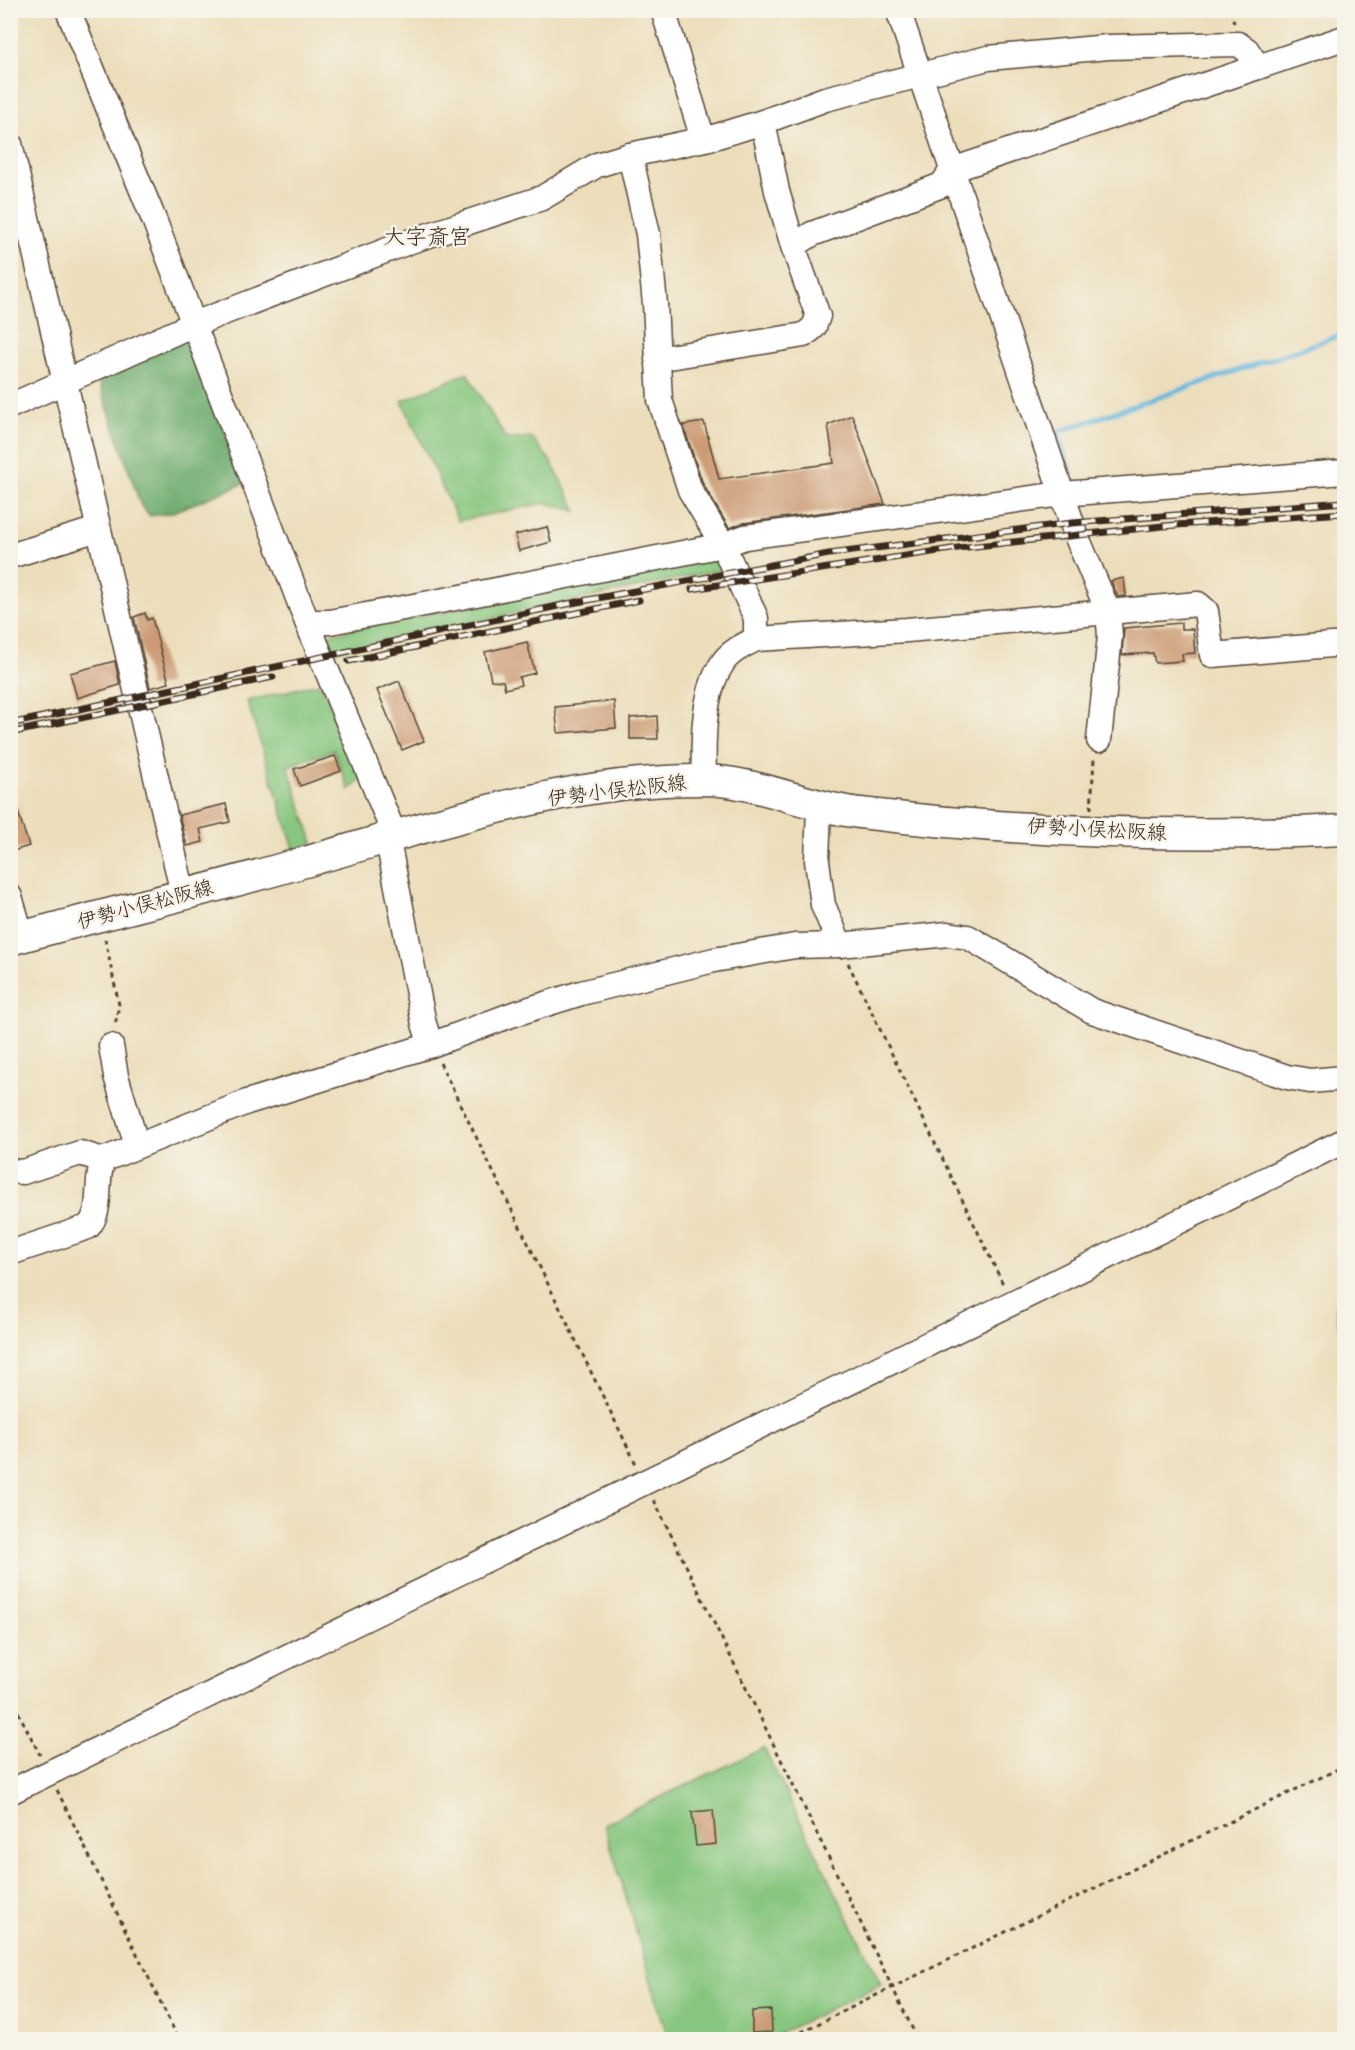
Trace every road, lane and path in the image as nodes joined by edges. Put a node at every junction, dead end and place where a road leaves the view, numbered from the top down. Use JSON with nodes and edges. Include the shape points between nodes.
{"nodes":[{"id":1,"x":68,"y":10,"type":"edge"},
{"id":2,"x":663,"y":10,"type":"edge"},
{"id":3,"x":898,"y":10,"type":"edge"},
{"id":4,"x":1344,"y":38,"type":"edge"},
{"id":5,"x":1258,"y":67,"type":"junction"},
{"id":6,"x":921,"y":76,"type":"junction"},
{"id":7,"x":764,"y":122,"type":"junction"},
{"id":8,"x":704,"y":139,"type":"junction"},
{"id":9,"x":10,"y":144,"type":"edge"},
{"id":10,"x":630,"y":155,"type":"junction"},
{"id":11,"x":952,"y":170,"type":"junction"},
{"id":12,"x":793,"y":246,"type":"junction"},
{"id":13,"x":195,"y":324,"type":"junction"},
{"id":14,"x":657,"y":358,"type":"junction"},
{"id":15,"x":66,"y":380,"type":"junction"},
{"id":16,"x":10,"y":406,"type":"edge"},
{"id":17,"x":1344,"y":472,"type":"edge"},
{"id":18,"x":1062,"y":494,"type":"junction"},
{"id":19,"x":98,"y":529,"type":"junction"},
{"id":20,"x":723,"y":545,"type":"junction"},
{"id":21,"x":10,"y":556,"type":"edge"},
{"id":22,"x":1108,"y":611,"type":"junction"},
{"id":23,"x":307,"y":622,"type":"junction"},
{"id":24,"x":756,"y":639,"type":"junction"},
{"id":25,"x":1344,"y":644,"type":"edge"},
{"id":26,"x":1099,"y":740,"type":"joint"},
{"id":27,"x":704,"y":780,"type":"junction"},
{"id":28,"x":819,"y":806,"type":"junction"},
{"id":29,"x":1344,"y":830,"type":"edge"},
{"id":30,"x":1089,"y":831,"type":"junction"},
{"id":31,"x":390,"y":835,"type":"junction"},
{"id":32,"x":183,"y":894,"type":"junction"},
{"id":33,"x":10,"y":897,"type":"edge"},
{"id":34,"x":100,"y":916,"type":"junction"},
{"id":35,"x":16,"y":938,"type":"edge"},
{"id":36,"x":840,"y":945,"type":"junction"},
{"id":37,"x":431,"y":1045,"type":"junction"},
{"id":38,"x":111,"y":1046,"type":"joint"},
{"id":39,"x":1344,"y":1078,"type":"edge"},
{"id":40,"x":1344,"y":1141,"type":"edge"},
{"id":41,"x":137,"y":1146,"type":"junction"},
{"id":42,"x":103,"y":1161,"type":"junction"},
{"id":43,"x":10,"y":1171,"type":"edge"},
{"id":44,"x":10,"y":1253,"type":"edge"},
{"id":45,"x":1012,"y":1303,"type":"junction"},
{"id":46,"x":645,"y":1482,"type":"junction"},
{"id":47,"x":10,"y":1696,"type":"edge"},
{"id":48,"x":1344,"y":1766,"type":"edge"},
{"id":49,"x":49,"y":1774,"type":"junction"},
{"id":50,"x":10,"y":1792,"type":"edge"},
{"id":51,"x":891,"y":1986,"type":"junction"},
{"id":52,"x":179,"y":2040,"type":"edge"},
{"id":53,"x":785,"y":2040,"type":"edge"},
{"id":54,"x":918,"y":2040,"type":"edge"}],
"edges":[{"from":1,"to":13,"type":"street"},
{"from":2,"to":8,"type":"street"},
{"from":3,"to":6,"type":"street"},
{"from":4,"to":5,"type":"street"},
{"from":5,"to":6,"type":"street","via":[[1238,44],[1108,47],[988,58]]},
{"from":5,"to":11,"type":"street"},
{"from":6,"to":7,"type":"street","via":[[825,99]]},
{"from":6,"to":11,"type":"street"},
{"from":7,"to":8,"type":"street"},
{"from":7,"to":12,"type":"street","via":[[777,191]]},
{"from":8,"to":10,"type":"street"},
{"from":9,"to":15,"type":"street"},
{"from":10,"to":13,"type":"street","via":[[597,165],[542,198],[411,241]]},
{"from":10,"to":14,"type":"street","via":[[648,234]]},
{"from":11,"to":12,"type":"street","via":[[942,185],[812,234]]},
{"from":11,"to":18,"type":"street"},
{"from":12,"to":14,"type":"street","via":[[818,316],[814,327],[804,335]]},
{"from":13,"to":15,"type":"street"},
{"from":13,"to":23,"type":"street"},
{"from":14,"to":20,"type":"street","via":[[660,400],[690,490]]},
{"from":15,"to":16,"type":"street"},
{"from":15,"to":19,"type":"street"},
{"from":17,"to":18,"type":"street"},
{"from":18,"to":20,"type":"street","via":[[745,537]]},
{"from":18,"to":22,"type":"street"},
{"from":19,"to":21,"type":"street"},
{"from":19,"to":32,"type":"street"},
{"from":20,"to":23,"type":"street","via":[[450,600],[330,622]]},
{"from":20,"to":24,"type":"street","via":[[756,618]]},
{"from":22,"to":24,"type":"street","via":[[907,630]]},
{"from":22,"to":25,"type":"street","via":[[1198,604],[1206,611],[1212,655]]},
{"from":22,"to":26,"type":"street","via":[[1110,636]]},
{"from":23,"to":31,"type":"street"},
{"from":24,"to":27,"type":"street","via":[[722,663],[716,678],[703,739]]},
{"from":26,"to":30,"type":"path","via":[[1095,746]]},
{"from":27,"to":28,"type":"main road","name":"伊勢小俣松阪線","via":[[753,787]]},
{"from":27,"to":31,"type":"main road","name":"伊勢小俣松阪線","via":[[625,785],[547,797]]},
{"from":28,"to":30,"type":"main road","name":"伊勢小俣松阪線","via":[[903,817]]},
{"from":28,"to":36,"type":"street","via":[[818,872],[823,905]]},
{"from":29,"to":30,"type":"main road","name":"伊勢小俣松阪線","via":[[1239,834]]},
{"from":31,"to":32,"type":"main road","name":"伊勢小俣松阪線"},
{"from":31,"to":37,"type":"street"},
{"from":32,"to":34,"type":"main road","name":"伊勢小俣松阪線"},
{"from":33,"to":35,"type":"street"},
{"from":34,"to":35,"type":"main road","name":"伊勢小俣松阪線"},
{"from":34,"to":38,"type":"path","via":[[119,1005]]},
{"from":36,"to":37,"type":"street","via":[[795,946],[714,960],[581,993]]},
{"from":36,"to":39,"type":"street","via":[[948,934],[969,938],[1092,1011],[1287,1077],[1310,1081]]},
{"from":36,"to":45,"type":"path"},
{"from":37,"to":41,"type":"street","via":[[247,1102]]},
{"from":37,"to":46,"type":"path"},
{"from":38,"to":41,"type":"street"},
{"from":40,"to":45,"type":"street"},
{"from":41,"to":42,"type":"street"},
{"from":42,"to":43,"type":"street","via":[[80,1153],[23,1172]]},
{"from":42,"to":44,"type":"street","via":[[96,1218],[88,1227]]},
{"from":45,"to":46,"type":"street"},
{"from":46,"to":49,"type":"street"},
{"from":46,"to":51,"type":"path"},
{"from":47,"to":49,"type":"path"},
{"from":48,"to":51,"type":"path"},
{"from":49,"to":50,"type":"street"},
{"from":49,"to":52,"type":"path"},
{"from":51,"to":53,"type":"path"},
{"from":51,"to":54,"type":"path"}]}
